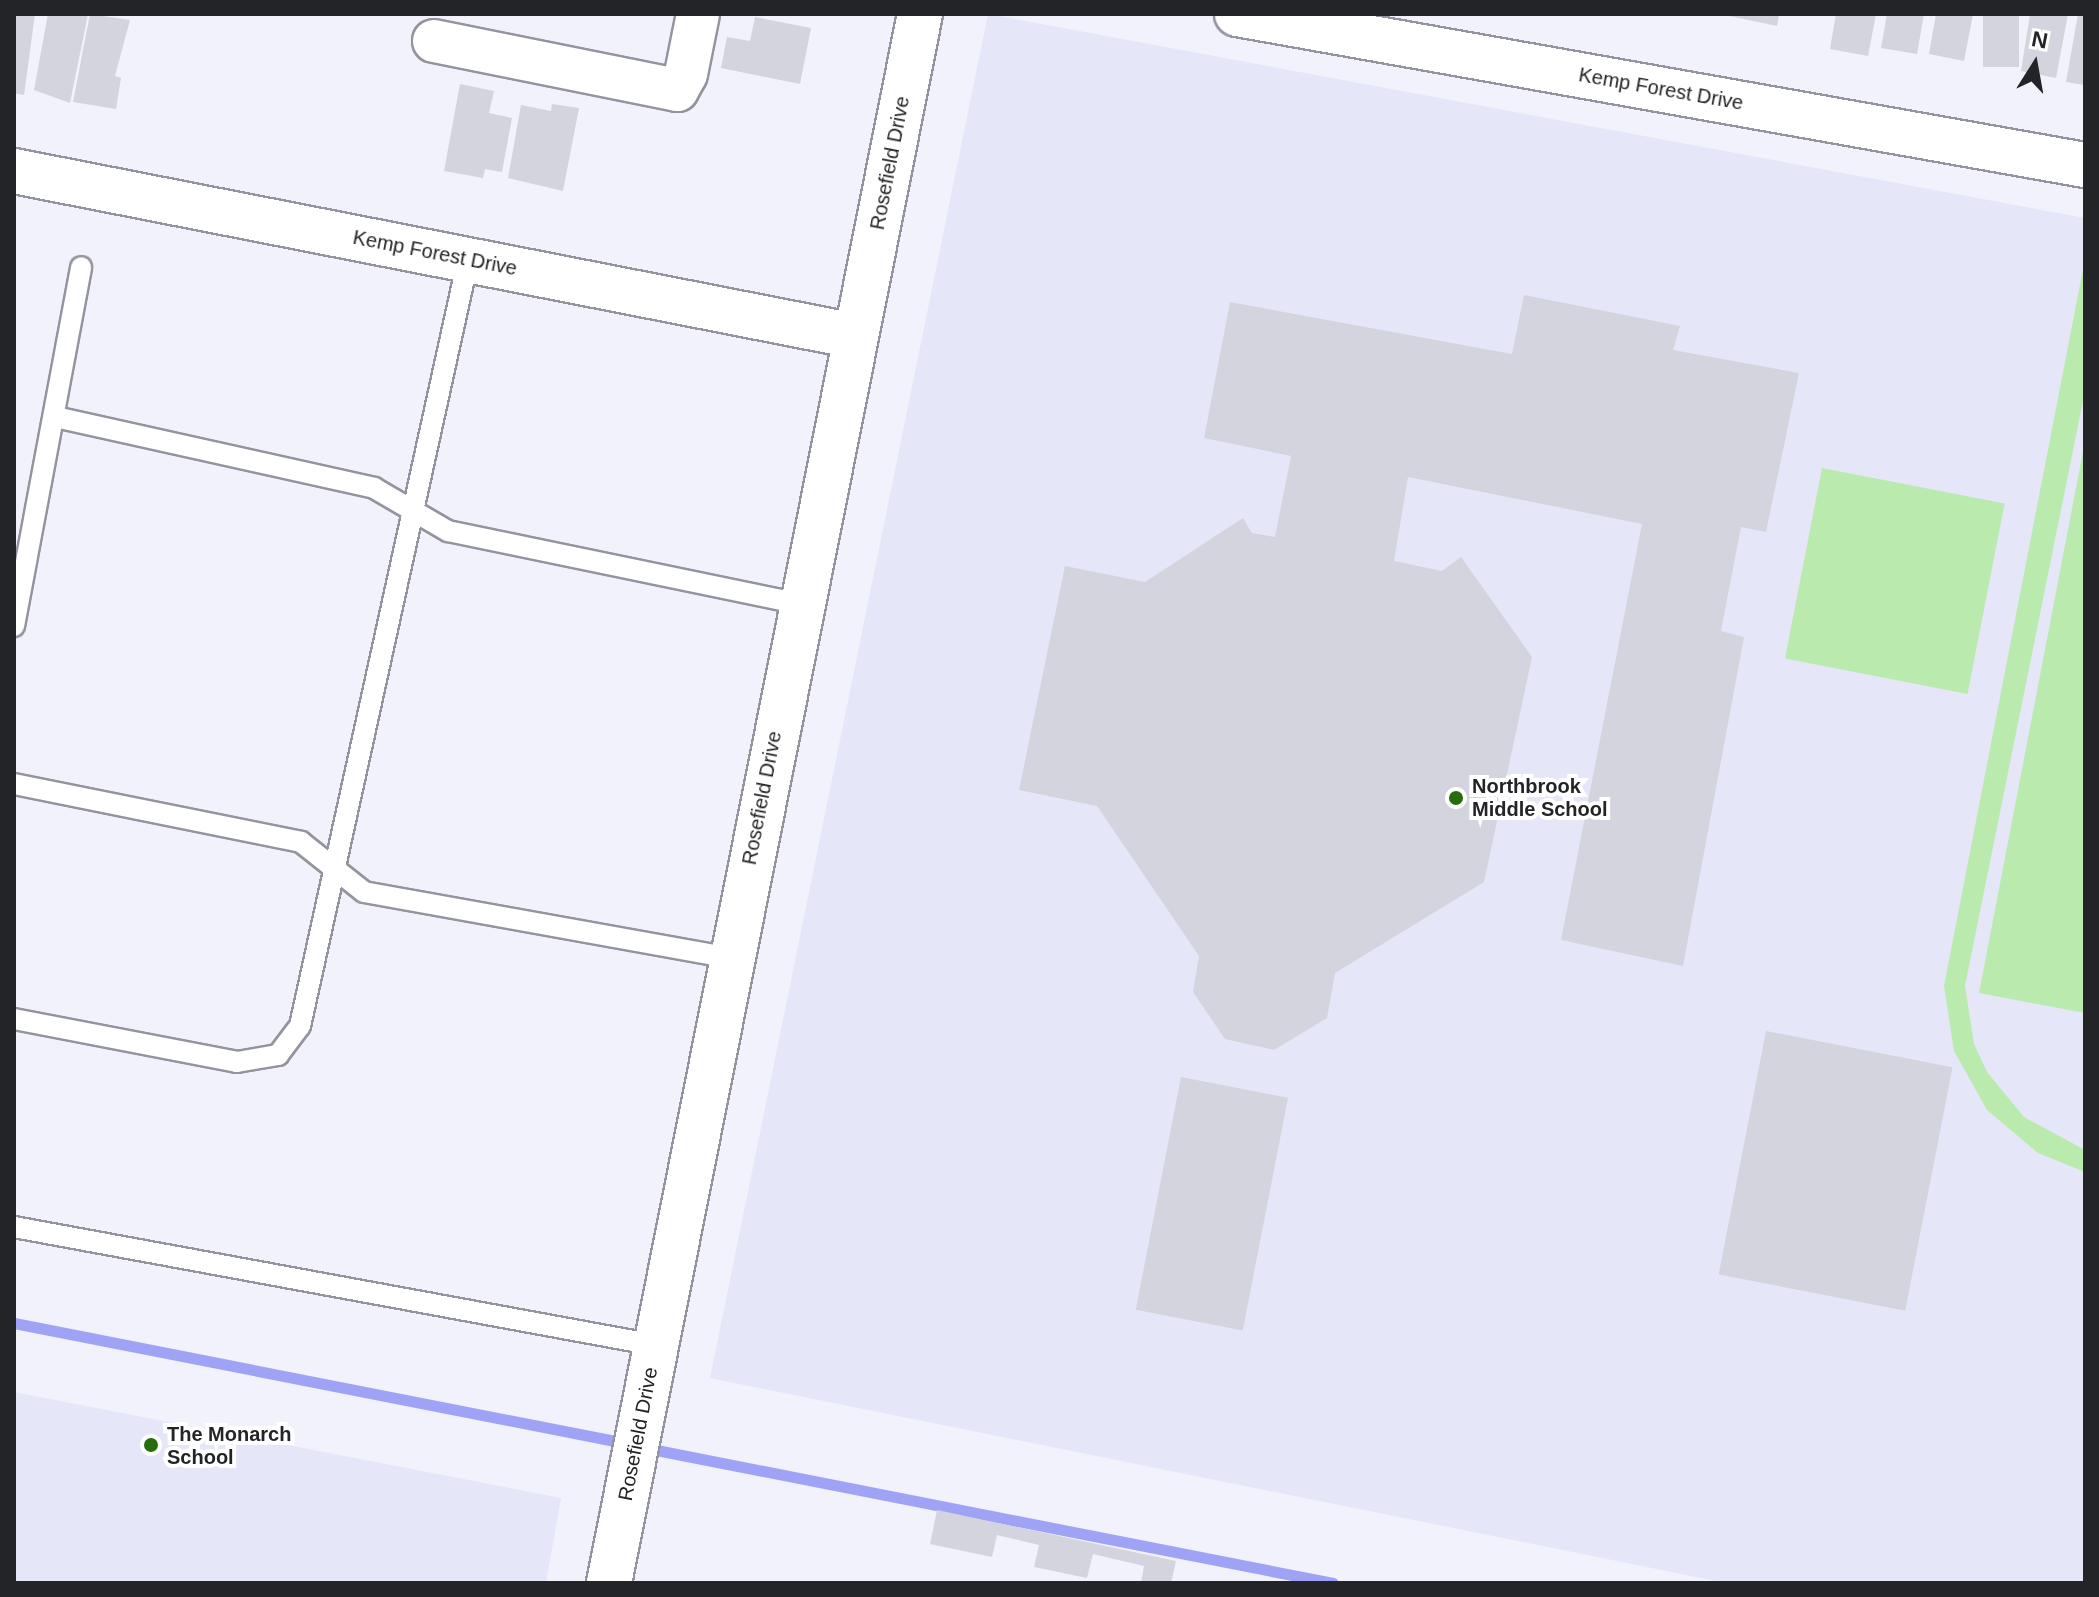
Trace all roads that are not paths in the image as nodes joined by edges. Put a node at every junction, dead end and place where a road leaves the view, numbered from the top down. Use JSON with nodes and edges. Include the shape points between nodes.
{"nodes":[{"id":1,"x":698,"y":14,"type":"edge"},
{"id":2,"x":920,"y":14,"type":"edge"},
{"id":3,"x":1237,"y":14,"type":"edge"},
{"id":4,"x":431,"y":32,"type":"dead end"},
{"id":5,"x":2085,"y":165,"type":"edge"},
{"id":6,"x":14,"y":171,"type":"edge"},
{"id":7,"x":468,"y":260,"type":"junction"},
{"id":8,"x":81,"y":267,"type":"dead end"},
{"id":9,"x":855,"y":336,"type":"junction"},
{"id":10,"x":55,"y":417,"type":"junction"},
{"id":11,"x":411,"y":512,"type":"junction"},
{"id":12,"x":801,"y":604,"type":"junction"},
{"id":13,"x":14,"y":626,"type":"edge"},
{"id":14,"x":14,"y":784,"type":"edge"},
{"id":15,"x":330,"y":869,"type":"junction"},
{"id":16,"x":730,"y":958,"type":"junction"},
{"id":17,"x":14,"y":1019,"type":"edge"},
{"id":18,"x":14,"y":1227,"type":"edge"},
{"id":19,"x":655,"y":1345,"type":"junction"},
{"id":20,"x":609,"y":1583,"type":"edge"}],
"edges":[{"from":1,"to":4,"type":"street","via":[[686,74],[677,90]]},
{"from":2,"to":9,"type":"street","name":"Rosefield Drive"},
{"from":3,"to":5,"type":"street","name":"Kemp Forest Drive"},
{"from":6,"to":7,"type":"street","name":"Kemp Forest Drive"},
{"from":7,"to":9,"type":"street","name":"Kemp Forest Drive"},
{"from":7,"to":11,"type":"lane"},
{"from":8,"to":10,"type":"lane"},
{"from":9,"to":12,"type":"street","name":"Rosefield Drive"},
{"from":10,"to":11,"type":"lane","via":[[374,488]]},
{"from":10,"to":13,"type":"lane"},
{"from":11,"to":12,"type":"lane","via":[[448,531]]},
{"from":11,"to":15,"type":"lane"},
{"from":12,"to":16,"type":"street","name":"Rosefield Drive"},
{"from":14,"to":15,"type":"lane","via":[[301,842]]},
{"from":15,"to":16,"type":"lane","via":[[364,892]]},
{"from":15,"to":17,"type":"lane","via":[[300,1026],[278,1055],[237,1062]]},
{"from":16,"to":19,"type":"street","name":"Rosefield Drive"},
{"from":18,"to":19,"type":"lane"},
{"from":19,"to":20,"type":"street","name":"Rosefield Drive"}]}
